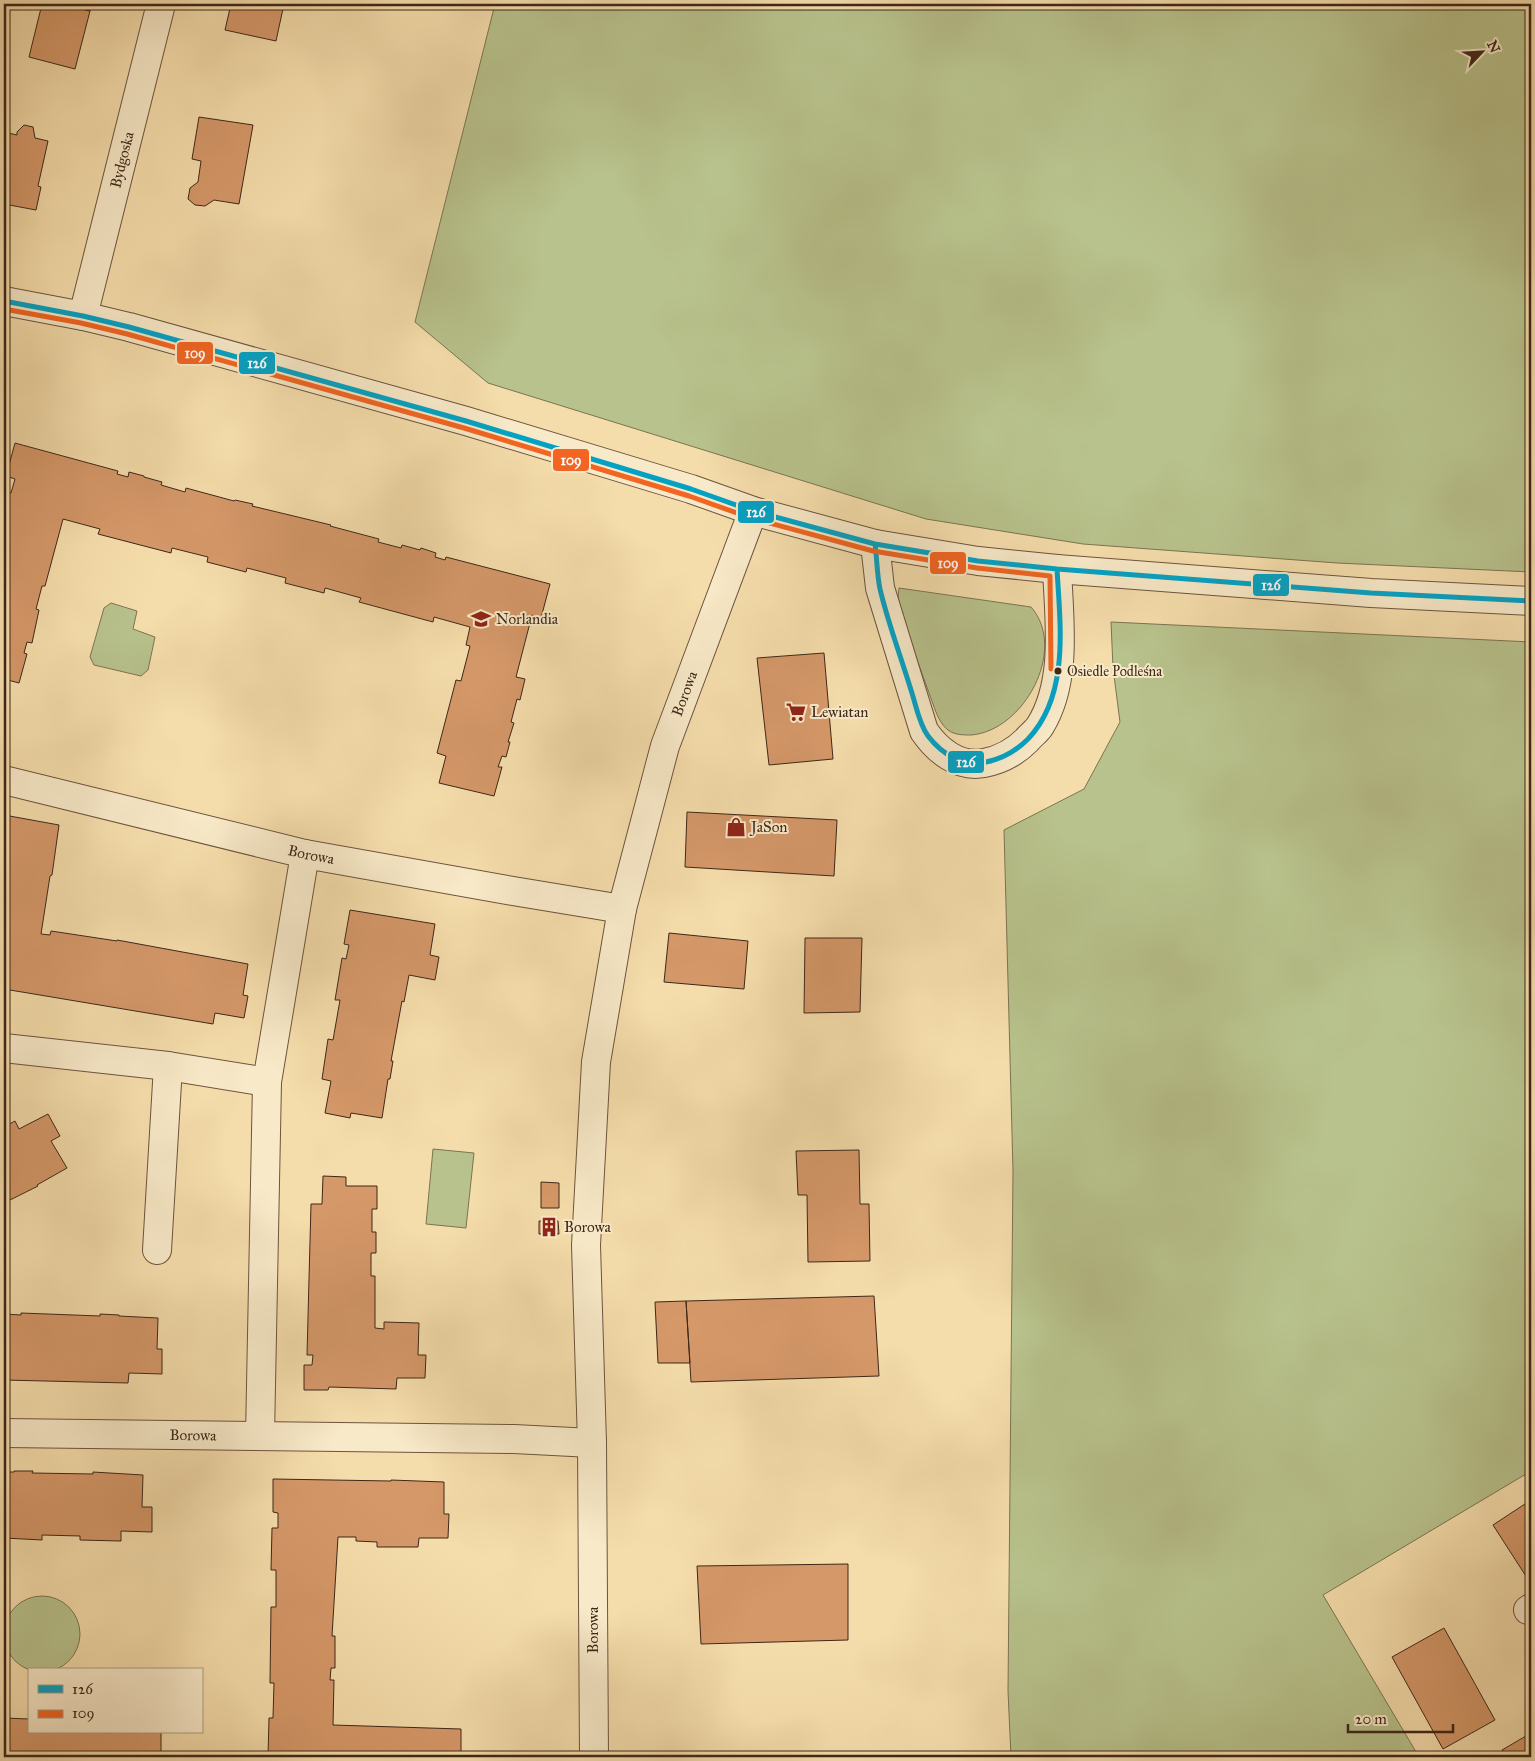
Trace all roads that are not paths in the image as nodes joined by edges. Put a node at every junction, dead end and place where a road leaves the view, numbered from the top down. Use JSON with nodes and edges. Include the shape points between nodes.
{"nodes":[{"id":1,"x":162,"y":4,"type":"edge"},
{"id":2,"x":4,"y":301,"type":"edge"},
{"id":3,"x":83,"y":316,"type":"junction"},
{"id":4,"x":753,"y":511,"type":"junction"},
{"id":5,"x":875,"y":544,"type":"junction"},
{"id":6,"x":1057,"y":569,"type":"junction"},
{"id":7,"x":1531,"y":601,"type":"edge"},
{"id":8,"x":4,"y":780,"type":"edge"},
{"id":9,"x":305,"y":854,"type":"junction"},
{"id":10,"x":622,"y":909,"type":"junction"},
{"id":11,"x":4,"y":1048,"type":"edge"},
{"id":12,"x":168,"y":1066,"type":"junction"},
{"id":13,"x":268,"y":1082,"type":"junction"},
{"id":14,"x":157,"y":1250,"type":"dead end"},
{"id":15,"x":4,"y":1433,"type":"edge"},
{"id":16,"x":260,"y":1436,"type":"junction"},
{"id":17,"x":592,"y":1443,"type":"junction"},
{"id":18,"x":594,"y":1757,"type":"edge"}],
"edges":[{"from":1,"to":3,"type":"street","name":"Bydgoska"},
{"from":2,"to":3,"type":"street"},
{"from":3,"to":4,"type":"street","via":[[466,421]]},
{"from":4,"to":5,"type":"street"},
{"from":4,"to":10,"type":"street","name":"Borowa","via":[[665,746]]},
{"from":5,"to":6,"type":"street","via":[[978,561]]},
{"from":5,"to":6,"type":"street","via":[[880,588],[924,730],[945,755],[964,762],[982,764],[1002,758],[1021,746],[1039,727],[1052,701],[1058,669]]},
{"from":6,"to":7,"type":"street","via":[[1371,593]]},
{"from":8,"to":9,"type":"street","name":"Borowa"},
{"from":9,"to":10,"type":"street","name":"Borowa"},
{"from":9,"to":13,"type":"street"},
{"from":10,"to":17,"type":"street","name":"Borowa","via":[[596,1062],[586,1245]]},
{"from":11,"to":12,"type":"street"},
{"from":12,"to":13,"type":"street"},
{"from":12,"to":14,"type":"street"},
{"from":13,"to":16,"type":"street"},
{"from":15,"to":16,"type":"street","name":"Borowa"},
{"from":16,"to":17,"type":"street","name":"Borowa"},
{"from":17,"to":18,"type":"street","name":"Borowa"}]}
